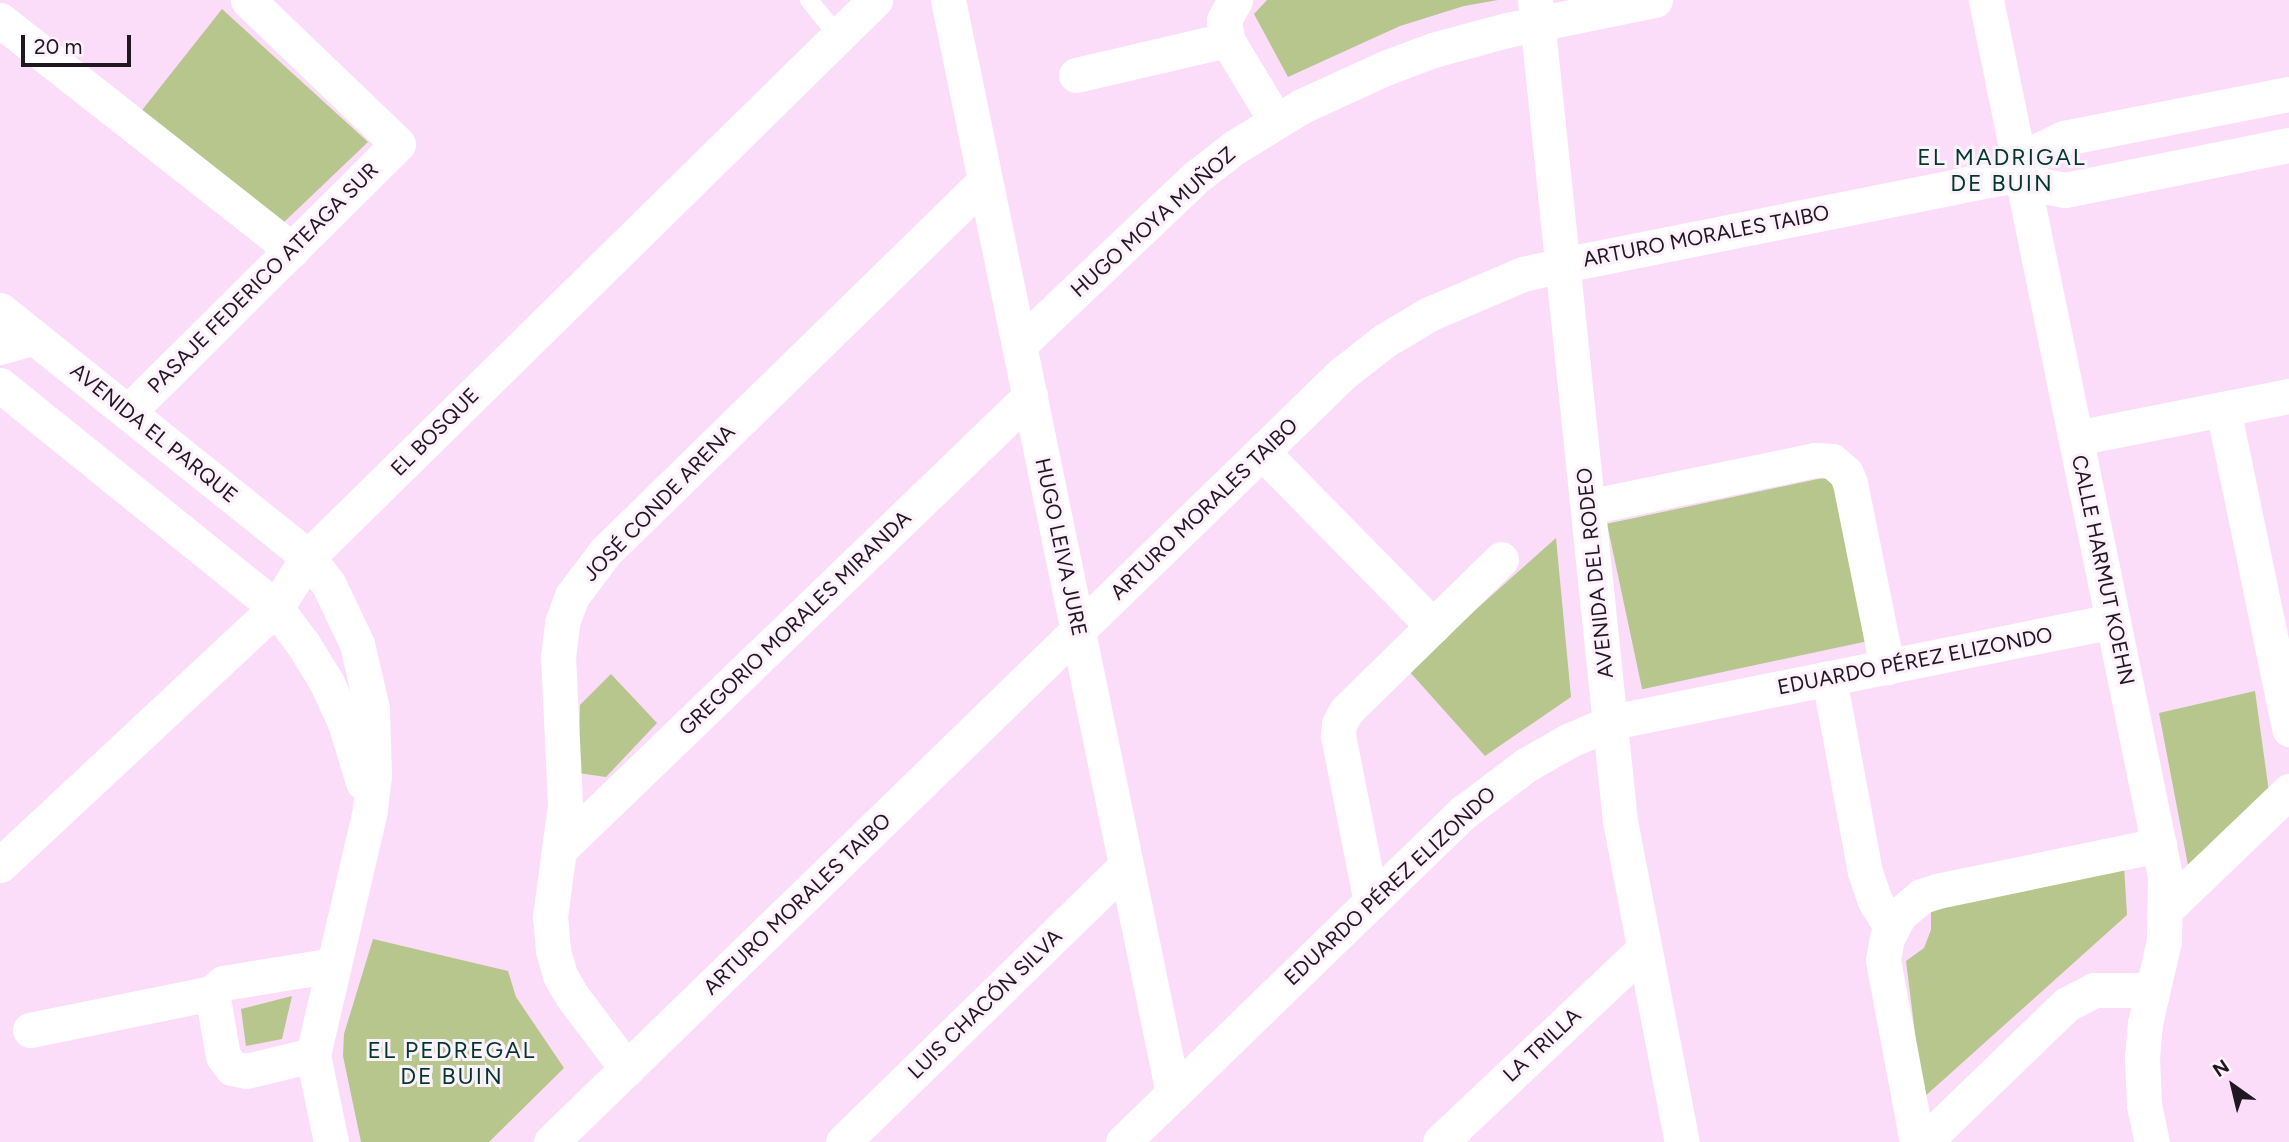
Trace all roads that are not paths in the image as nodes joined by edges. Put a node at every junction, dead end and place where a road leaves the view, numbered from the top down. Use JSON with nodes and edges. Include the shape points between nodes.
{"nodes":[{"id":1,"x":248,"y":0,"type":"edge"},
{"id":2,"x":809,"y":0,"type":"edge"},
{"id":3,"x":874,"y":0,"type":"edge"},
{"id":4,"x":948,"y":0,"type":"edge"},
{"id":5,"x":1235,"y":0,"type":"edge"},
{"id":6,"x":1655,"y":0,"type":"edge"},
{"id":7,"x":1986,"y":0,"type":"edge"},
{"id":8,"x":1537,"y":12,"type":"edge"},
{"id":9,"x":0,"y":20,"type":"edge"},
{"id":10,"x":838,"y":36,"type":"junction"},
{"id":11,"x":1227,"y":40,"type":"junction"},
{"id":12,"x":1076,"y":75,"type":"dead end"},
{"id":13,"x":2289,"y":93,"type":"edge"},
{"id":14,"x":1276,"y":121,"type":"junction"},
{"id":15,"x":2289,"y":145,"type":"edge"},
{"id":16,"x":2021,"y":174,"type":"junction"},
{"id":17,"x":985,"y":181,"type":"junction"},
{"id":18,"x":292,"y":250,"type":"junction"},
{"id":19,"x":1563,"y":265,"type":"junction"},
{"id":20,"x":0,"y":310,"type":"edge"},
{"id":21,"x":34,"y":337,"type":"junction"},
{"id":22,"x":1019,"y":345,"type":"junction"},
{"id":23,"x":0,"y":347,"type":"edge"},
{"id":24,"x":0,"y":385,"type":"edge"},
{"id":25,"x":1030,"y":396,"type":"junction"},
{"id":26,"x":2289,"y":396,"type":"edge"},
{"id":27,"x":2223,"y":409,"type":"junction"},
{"id":28,"x":128,"y":412,"type":"junction"},
{"id":29,"x":2076,"y":438,"type":"junction"},
{"id":30,"x":1262,"y":452,"type":"junction"},
{"id":31,"x":1588,"y":507,"type":"junction"},
{"id":32,"x":308,"y":557,"type":"junction"},
{"id":33,"x":1501,"y":559,"type":"dead end"},
{"id":34,"x":276,"y":608,"type":"junction"},
{"id":35,"x":2113,"y":621,"type":"junction"},
{"id":36,"x":1433,"y":626,"type":"junction"},
{"id":37,"x":1078,"y":632,"type":"junction"},
{"id":38,"x":1887,"y":667,"type":"junction"},
{"id":39,"x":1829,"y":678,"type":"junction"},
{"id":40,"x":1612,"y":722,"type":"junction"},
{"id":41,"x":2289,"y":729,"type":"edge"},
{"id":42,"x":2289,"y":791,"type":"edge"},
{"id":43,"x":370,"y":810,"type":"junction"},
{"id":44,"x":2159,"y":845,"type":"junction"},
{"id":45,"x":560,"y":849,"type":"junction"},
{"id":46,"x":0,"y":865,"type":"edge"},
{"id":47,"x":1126,"y":866,"type":"junction"},
{"id":48,"x":1371,"y":902,"type":"junction"},
{"id":49,"x":2167,"y":908,"type":"junction"},
{"id":50,"x":1892,"y":928,"type":"junction"},
{"id":51,"x":1644,"y":949,"type":"junction"},
{"id":52,"x":334,"y":965,"type":"junction"},
{"id":53,"x":2152,"y":990,"type":"junction"},
{"id":54,"x":212,"y":993,"type":"junction"},
{"id":55,"x":30,"y":1030,"type":"dead end"},
{"id":56,"x":313,"y":1055,"type":"junction"},
{"id":57,"x":626,"y":1069,"type":"junction"},
{"id":58,"x":1173,"y":1093,"type":"junction"},
{"id":59,"x":1446,"y":1140,"type":"edge"},
{"id":60,"x":331,"y":1142,"type":"edge"},
{"id":61,"x":551,"y":1142,"type":"edge"},
{"id":62,"x":843,"y":1142,"type":"edge"},
{"id":63,"x":1123,"y":1142,"type":"edge"},
{"id":64,"x":1682,"y":1142,"type":"edge"},
{"id":65,"x":1917,"y":1142,"type":"edge"},
{"id":66,"x":1924,"y":1142,"type":"edge"},
{"id":67,"x":2152,"y":1142,"type":"edge"}],
"edges":[{"from":1,"to":18,"type":"street","name":"PASAJE FEDERICO ATEAGA SUR","via":[[398,144]]},
{"from":2,"to":10,"type":"lane"},
{"from":3,"to":10,"type":"street","name":"EL BOSQUE"},
{"from":4,"to":17,"type":"street","name":"HUGO LEIVA JURE"},
{"from":5,"to":11,"type":"street","via":[[1224,20]]},
{"from":6,"to":8,"type":"street","name":"HUGO MOYA MUÑOZ"},
{"from":7,"to":16,"type":"street","name":"CALLE HARMUT KOEHN"},
{"from":8,"to":14,"type":"street","name":"HUGO MOYA MUÑOZ","via":[[1385,68]]},
{"from":8,"to":19,"type":"street","name":"AVENIDA DEL RODEO"},
{"from":9,"to":18,"type":"street"},
{"from":10,"to":32,"type":"street","name":"EL BOSQUE"},
{"from":11,"to":12,"type":"street"},
{"from":11,"to":14,"type":"street"},
{"from":13,"to":16,"type":"street","via":[[2064,138],[2039,150]]},
{"from":14,"to":22,"type":"street","name":"HUGO MOYA MUÑOZ","via":[[1196,177]]},
{"from":15,"to":16,"type":"street","via":[[2066,190],[2039,185]]},
{"from":16,"to":19,"type":"street","name":"ARTURO MORALES TAIBO"},
{"from":16,"to":29,"type":"street","name":"CALLE HARMUT KOEHN"},
{"from":17,"to":22,"type":"street","name":"HUGO LEIVA JURE"},
{"from":17,"to":45,"type":"street","name":"JOSÉ CONDE ARENA","via":[[586,575],[572,596],[562,623],[558,656],[565,771]]},
{"from":18,"to":28,"type":"street","name":"PASAJE FEDERICO ATEAGA SUR"},
{"from":19,"to":30,"type":"street","name":"ARTURO MORALES TAIBO","via":[[1472,293],[1384,341],[1343,373]]},
{"from":19,"to":31,"type":"street","name":"AVENIDA DEL RODEO"},
{"from":20,"to":21,"type":"street","name":"AVENIDA EL PARQUE"},
{"from":21,"to":23,"type":"street"},
{"from":21,"to":28,"type":"street","name":"AVENIDA EL PARQUE"},
{"from":22,"to":25,"type":"street","name":"HUGO LEIVA JURE"},
{"from":24,"to":34,"type":"street"},
{"from":25,"to":37,"type":"street","name":"HUGO LEIVA JURE"},
{"from":25,"to":45,"type":"street","name":"GREGORIO MORALES MIRANDA"},
{"from":26,"to":27,"type":"street"},
{"from":27,"to":29,"type":"street"},
{"from":27,"to":41,"type":"street"},
{"from":28,"to":32,"type":"street","name":"AVENIDA EL PARQUE"},
{"from":29,"to":35,"type":"street","name":"CALLE HARMUT KOEHN"},
{"from":30,"to":36,"type":"street"},
{"from":30,"to":37,"type":"street","name":"ARTURO MORALES TAIBO"},
{"from":31,"to":38,"type":"street","via":[[1815,460],[1832,461],[1846,473],[1850,484]]},
{"from":31,"to":40,"type":"street","name":"AVENIDA DEL RODEO"},
{"from":32,"to":34,"type":"street","name":"EL BOSQUE"},
{"from":32,"to":43,"type":"street","name":"AVENIDA EL PARQUE","via":[[345,614],[366,676],[375,742]]},
{"from":33,"to":36,"type":"street"},
{"from":34,"to":43,"type":"street","via":[[303,644],[345,723]]},
{"from":34,"to":46,"type":"street","name":"EL BOSQUE"},
{"from":35,"to":38,"type":"street","name":"EDUARDO PÉREZ ELIZONDO"},
{"from":35,"to":44,"type":"street","name":"CALLE HARMUT KOEHN"},
{"from":36,"to":48,"type":"street","via":[[1346,711],[1339,724]]},
{"from":37,"to":47,"type":"street","name":"HUGO LEIVA JURE"},
{"from":37,"to":57,"type":"street","name":"ARTURO MORALES TAIBO"},
{"from":38,"to":39,"type":"street","name":"EDUARDO PÉREZ ELIZONDO"},
{"from":39,"to":40,"type":"street","name":"EDUARDO PÉREZ ELIZONDO"},
{"from":39,"to":50,"type":"street","via":[[1865,872],[1875,901]]},
{"from":40,"to":48,"type":"street","name":"EDUARDO PÉREZ ELIZONDO","via":[[1568,741],[1493,787]]},
{"from":40,"to":51,"type":"street","name":"AVENIDA DEL RODEO","via":[[1620,821]]},
{"from":42,"to":49,"type":"street"},
{"from":43,"to":52,"type":"street","name":"AVENIDA EL PARQUE"},
{"from":44,"to":49,"type":"street","name":"CALLE HARMUT KOEHN"},
{"from":44,"to":50,"type":"street","via":[[1937,891],[1909,905]]},
{"from":45,"to":57,"type":"street","name":"JOSÉ CONDE ARENA","via":[[550,917],[560,975]]},
{"from":47,"to":58,"type":"street","name":"HUGO LEIVA JURE"},
{"from":47,"to":62,"type":"street","name":"LUIS CHACÓN SILVA"},
{"from":48,"to":58,"type":"street","name":"EDUARDO PÉREZ ELIZONDO"},
{"from":49,"to":53,"type":"street","name":"CALLE HARMUT KOEHN"},
{"from":50,"to":65,"type":"street","via":[[1885,948],[1885,973]]},
{"from":51,"to":59,"type":"street","name":"LA TRILLA"},
{"from":51,"to":64,"type":"street","name":"AVENIDA DEL RODEO"},
{"from":52,"to":54,"type":"street","via":[[223,984]]},
{"from":52,"to":56,"type":"street","name":"AVENIDA EL PARQUE"},
{"from":53,"to":66,"type":"street","via":[[2094,990],[2067,1004]]},
{"from":53,"to":67,"type":"street","name":"CALLE HARMUT KOEHN","via":[[2142,1057],[2144,1105]]},
{"from":54,"to":55,"type":"street"},
{"from":54,"to":56,"type":"street","via":[[223,1056],[232,1068],[246,1070]]},
{"from":56,"to":60,"type":"street"},
{"from":57,"to":61,"type":"street","name":"ARTURO MORALES TAIBO"},
{"from":58,"to":63,"type":"street","name":"EDUARDO PÉREZ ELIZONDO"}]}
